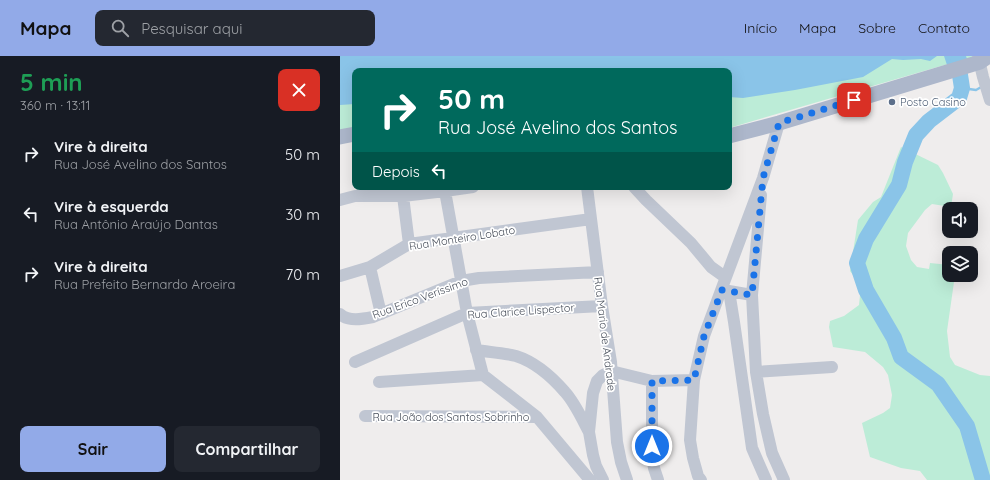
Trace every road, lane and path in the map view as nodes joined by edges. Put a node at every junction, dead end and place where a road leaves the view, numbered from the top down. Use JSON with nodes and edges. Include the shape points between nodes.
{"nodes":[{"id":1,"x":979,"y":60,"type":"edge"},
{"id":2,"x":990,"y":100,"type":"edge"},
{"id":3,"x":779,"y":123,"type":"junction"},
{"id":4,"x":352,"y":135,"type":"edge"},
{"id":5,"x":732,"y":135,"type":"edge"},
{"id":6,"x":340,"y":137,"type":"edge"},
{"id":7,"x":763,"y":178,"type":"junction"},
{"id":8,"x":452,"y":190,"type":"edge"},
{"id":9,"x":587,"y":190,"type":"edge"},
{"id":10,"x":637,"y":190,"type":"edge"},
{"id":11,"x":445,"y":191,"type":"junction"},
{"id":12,"x":403,"y":196,"type":"junction"},
{"id":13,"x":340,"y":200,"type":"edge"},
{"id":14,"x":590,"y":219,"type":"junction"},
{"id":15,"x":454,"y":238,"type":"junction"},
{"id":16,"x":409,"y":244,"type":"junction"},
{"id":17,"x":370,"y":267,"type":"junction"},
{"id":18,"x":598,"y":272,"type":"junction"},
{"id":19,"x":340,"y":276,"type":"edge"},
{"id":20,"x":726,"y":277,"type":"junction"},
{"id":21,"x":461,"y":281,"type":"junction"},
{"id":22,"x":725,"y":291,"type":"junction"},
{"id":23,"x":752,"y":295,"type":"junction"},
{"id":24,"x":602,"y":306,"type":"junction"},
{"id":25,"x":467,"y":313,"type":"junction"},
{"id":26,"x":340,"y":314,"type":"edge"},
{"id":27,"x":381,"y":314,"type":"junction"},
{"id":28,"x":476,"y":350,"type":"junction"},
{"id":29,"x":354,"y":362,"type":"dead end"},
{"id":30,"x":832,"y":367,"type":"dead end"},
{"id":31,"x":611,"y":371,"type":"junction"},
{"id":32,"x":756,"y":372,"type":"junction"},
{"id":33,"x":482,"y":375,"type":"junction"},
{"id":34,"x":694,"y":380,"type":"junction"},
{"id":35,"x":652,"y":381,"type":"junction"},
{"id":36,"x":379,"y":382,"type":"dead end"},
{"id":37,"x":365,"y":416,"type":"dead end"},
{"id":38,"x":537,"y":417,"type":"junction"},
{"id":39,"x":589,"y":432,"type":"junction"},
{"id":40,"x":590,"y":480,"type":"edge"},
{"id":41,"x":603,"y":480,"type":"edge"},
{"id":42,"x":627,"y":480,"type":"edge"},
{"id":43,"x":658,"y":480,"type":"edge"},
{"id":44,"x":700,"y":480,"type":"edge"},
{"id":45,"x":766,"y":480,"type":"edge"},
{"id":46,"x":784,"y":480,"type":"edge"}],
"edges":[{"from":1,"to":2,"type":"street"},
{"from":1,"to":3,"type":"main road"},
{"from":3,"to":5,"type":"main road"},
{"from":3,"to":7,"type":"street"},
{"from":4,"to":6,"type":"main road"},
{"from":7,"to":20,"type":"street"},
{"from":7,"to":23,"type":"street"},
{"from":8,"to":11,"type":"street"},
{"from":9,"to":14,"type":"street","name":"Rua Mario de Andrade"},
{"from":10,"to":20,"type":"street","via":[[691,243],[711,267]]},
{"from":11,"to":12,"type":"street"},
{"from":11,"to":15,"type":"street"},
{"from":12,"to":13,"type":"street","via":[[355,196]]},
{"from":12,"to":16,"type":"street"},
{"from":14,"to":15,"type":"street","name":"Rua Monteiro Lobato"},
{"from":14,"to":18,"type":"street","name":"Rua Mario de Andrade"},
{"from":15,"to":16,"type":"street","name":"Rua Monteiro Lobato"},
{"from":15,"to":21,"type":"street"},
{"from":16,"to":17,"type":"street","name":"Rua Monteiro Lobato"},
{"from":17,"to":19,"type":"street","name":"Rua Monteiro Lobato"},
{"from":17,"to":27,"type":"street"},
{"from":18,"to":21,"type":"street","name":"Rua Erico Veríssimo"},
{"from":18,"to":24,"type":"street","name":"Rua Mario de Andrade"},
{"from":20,"to":22,"type":"street"},
{"from":21,"to":25,"type":"street"},
{"from":21,"to":27,"type":"street","name":"Rua Erico Veríssimo"},
{"from":22,"to":23,"type":"street"},
{"from":22,"to":34,"type":"street","via":[[704,336]]},
{"from":22,"to":45,"type":"street","via":[[734,322],[752,448]]},
{"from":23,"to":32,"type":"street"},
{"from":24,"to":25,"type":"street","name":"Rua Clarice Lispector"},
{"from":24,"to":31,"type":"street","name":"Rua Mario de Andrade"},
{"from":25,"to":28,"type":"street"},
{"from":25,"to":29,"type":"street","name":"Rua Clarice Lispector"},
{"from":26,"to":27,"type":"street","name":"Rua Erico Veríssimo","via":[[346,318],[363,319]]},
{"from":28,"to":33,"type":"street"},
{"from":28,"to":39,"type":"street","via":[[515,356],[545,373],[566,392]]},
{"from":30,"to":32,"type":"street"},
{"from":31,"to":35,"type":"street"},
{"from":31,"to":39,"type":"street","via":[[601,377],[594,387]]},
{"from":31,"to":42,"type":"street","name":"Rua Mario de Andrade","via":[[616,442]]},
{"from":32,"to":46,"type":"street","via":[[772,453]]},
{"from":33,"to":36,"type":"street"},
{"from":33,"to":38,"type":"street"},
{"from":34,"to":35,"type":"street"},
{"from":34,"to":44,"type":"street","via":[[690,440]]},
{"from":35,"to":43,"type":"street","via":[[652,456]]},
{"from":37,"to":38,"type":"street","name":"Rua João dos Santos Sobrinho"},
{"from":38,"to":40,"type":"street"},
{"from":39,"to":41,"type":"street","via":[[596,466]]}]}
